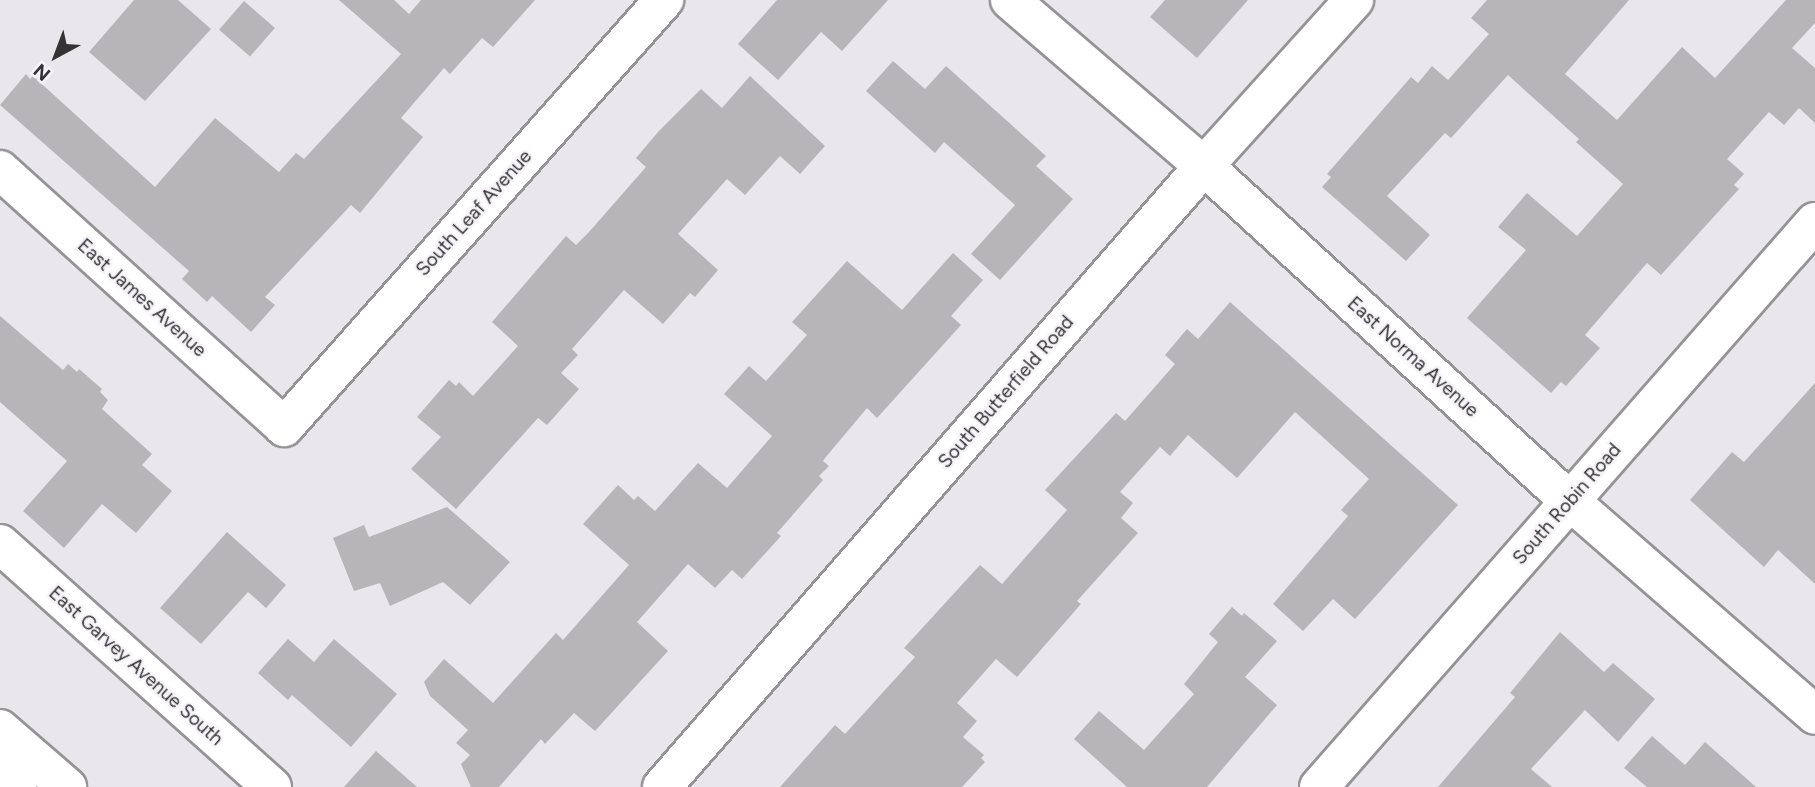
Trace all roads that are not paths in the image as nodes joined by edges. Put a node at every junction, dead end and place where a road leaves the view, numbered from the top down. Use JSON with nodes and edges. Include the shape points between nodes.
{"nodes":[{"id":1,"x":664,"y":0,"type":"edge"},
{"id":2,"x":1010,"y":0,"type":"edge"},
{"id":3,"x":1353,"y":0,"type":"edge"},
{"id":4,"x":1204,"y":166,"type":"junction"},
{"id":5,"x":0,"y":170,"type":"edge"},
{"id":6,"x":1815,"y":222,"type":"edge"},
{"id":7,"x":284,"y":427,"type":"joint"},
{"id":8,"x":1570,"y":501,"type":"junction"},
{"id":9,"x":0,"y":544,"type":"edge"},
{"id":10,"x":1815,"y":715,"type":"edge"},
{"id":11,"x":0,"y":729,"type":"edge"},
{"id":12,"x":0,"y":772,"type":"edge"},
{"id":13,"x":17,"y":787,"type":"edge"},
{"id":14,"x":67,"y":787,"type":"edge"},
{"id":15,"x":272,"y":787,"type":"edge"},
{"id":16,"x":662,"y":787,"type":"edge"},
{"id":17,"x":1319,"y":787,"type":"edge"}],
"edges":[{"from":1,"to":7,"type":"main road","name":"South Leaf Avenue"},
{"from":2,"to":4,"type":"main road","name":"East Norma Avenue"},
{"from":3,"to":4,"type":"main road","name":"South Butterfield Road"},
{"from":4,"to":8,"type":"main road","name":"East Norma Avenue"},
{"from":4,"to":16,"type":"main road","name":"South Butterfield Road"},
{"from":5,"to":7,"type":"main road","name":"East James Avenue"},
{"from":6,"to":8,"type":"main road","name":"South Robin Road"},
{"from":8,"to":10,"type":"main road","name":"East Norma Avenue"},
{"from":8,"to":17,"type":"main road","name":"South Robin Road"},
{"from":9,"to":15,"type":"main road","name":"East Garvey Avenue South"},
{"from":11,"to":14,"type":"main road"},
{"from":12,"to":13,"type":"main road"}]}
